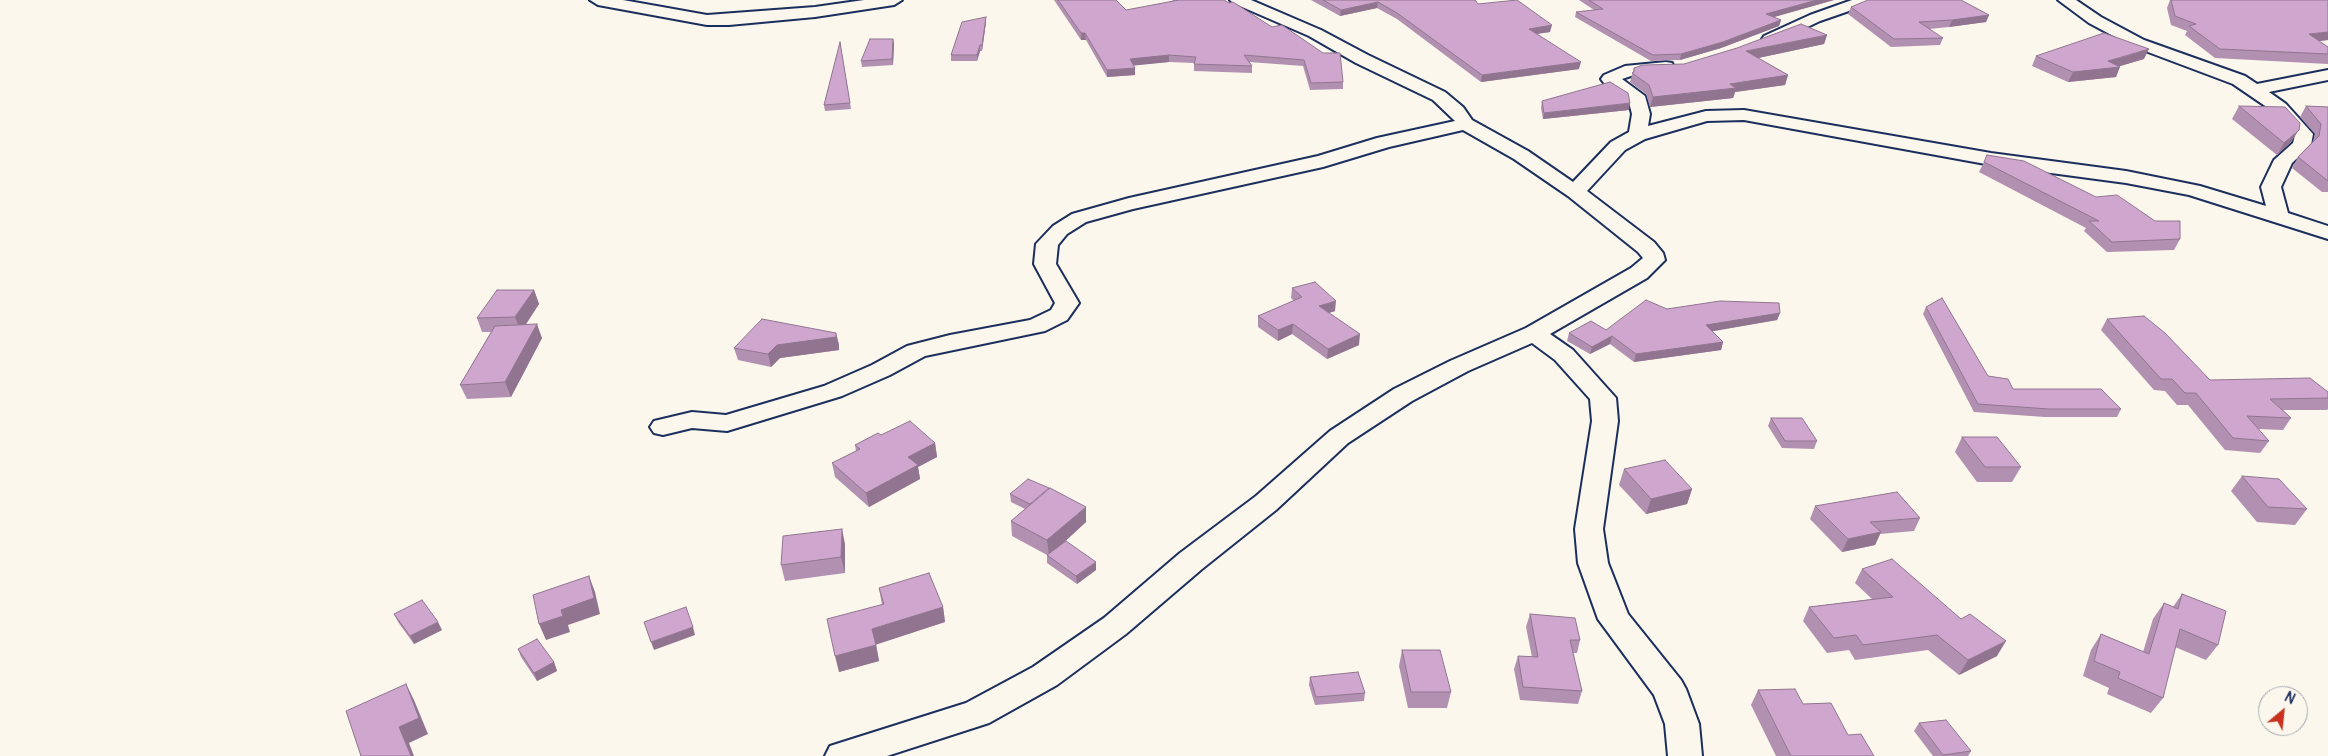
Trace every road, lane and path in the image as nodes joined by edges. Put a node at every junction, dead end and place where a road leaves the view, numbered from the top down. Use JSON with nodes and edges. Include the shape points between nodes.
{"nodes":[{"id":1,"x":598,"y":0,"type":"edge"},
{"id":2,"x":894,"y":0,"type":"edge"},
{"id":3,"x":1238,"y":0,"type":"edge"},
{"id":4,"x":1867,"y":0,"type":"edge"},
{"id":5,"x":2066,"y":0,"type":"edge"},
{"id":6,"x":1754,"y":44,"type":"edge"},
{"id":7,"x":1682,"y":66,"type":"edge"},
{"id":8,"x":2328,"y":75,"type":"edge"},
{"id":9,"x":2255,"y":90,"type":"junction"},
{"id":10,"x":1466,"y":124,"type":"junction"},
{"id":11,"x":1638,"y":135,"type":"junction"},
{"id":12,"x":1575,"y":192,"type":"junction"},
{"id":13,"x":2279,"y":217,"type":"junction"},
{"id":14,"x":2328,"y":233,"type":"edge"},
{"id":15,"x":1534,"y":333,"type":"junction"},
{"id":16,"x":663,"y":427,"type":"dead end"},
{"id":17,"x":842,"y":756,"type":"edge"},
{"id":18,"x":1685,"y":756,"type":"edge"}],
"edges":[{"from":1,"to":2,"type":"street","via":[[707,20],[796,14]]},
{"from":3,"to":10,"type":"street","via":[[1315,33],[1439,96],[1457,111]]},
{"from":4,"to":6,"type":"street"},
{"from":5,"to":9,"type":"street","via":[[2138,43],[2220,72]]},
{"from":7,"to":11,"type":"street","via":[[1640,68],[1625,71],[1610,80],[1636,96],[1641,114]]},
{"from":8,"to":9,"type":"street"},
{"from":9,"to":13,"type":"street","via":[[2280,108],[2304,134],[2302,145],[2284,160],[2271,188]]},
{"from":10,"to":12,"type":"street","via":[[1521,155]]},
{"from":10,"to":16,"type":"street","via":[[1079,218],[1060,230],[1047,244],[1045,264],[1067,303],[1059,315],[1037,326],[916,351],[833,391],[727,423],[692,420]]},
{"from":11,"to":12,"type":"street","via":[[1618,146]]},
{"from":11,"to":13,"type":"street","via":[[1706,116],[1769,118],[1991,159],[2165,184]]},
{"from":12,"to":15,"type":"street","via":[[1646,247],[1654,260],[1639,273]]},
{"from":13,"to":14,"type":"street"},
{"from":15,"to":17,"type":"street","via":[[1403,395],[1339,437],[1266,503],[1115,626],[1045,676],[977,713]]},
{"from":15,"to":18,"type":"street","via":[[1564,355],[1603,398],[1605,421],[1589,529],[1593,563],[1614,619],[1670,689],[1682,724]]}]}
